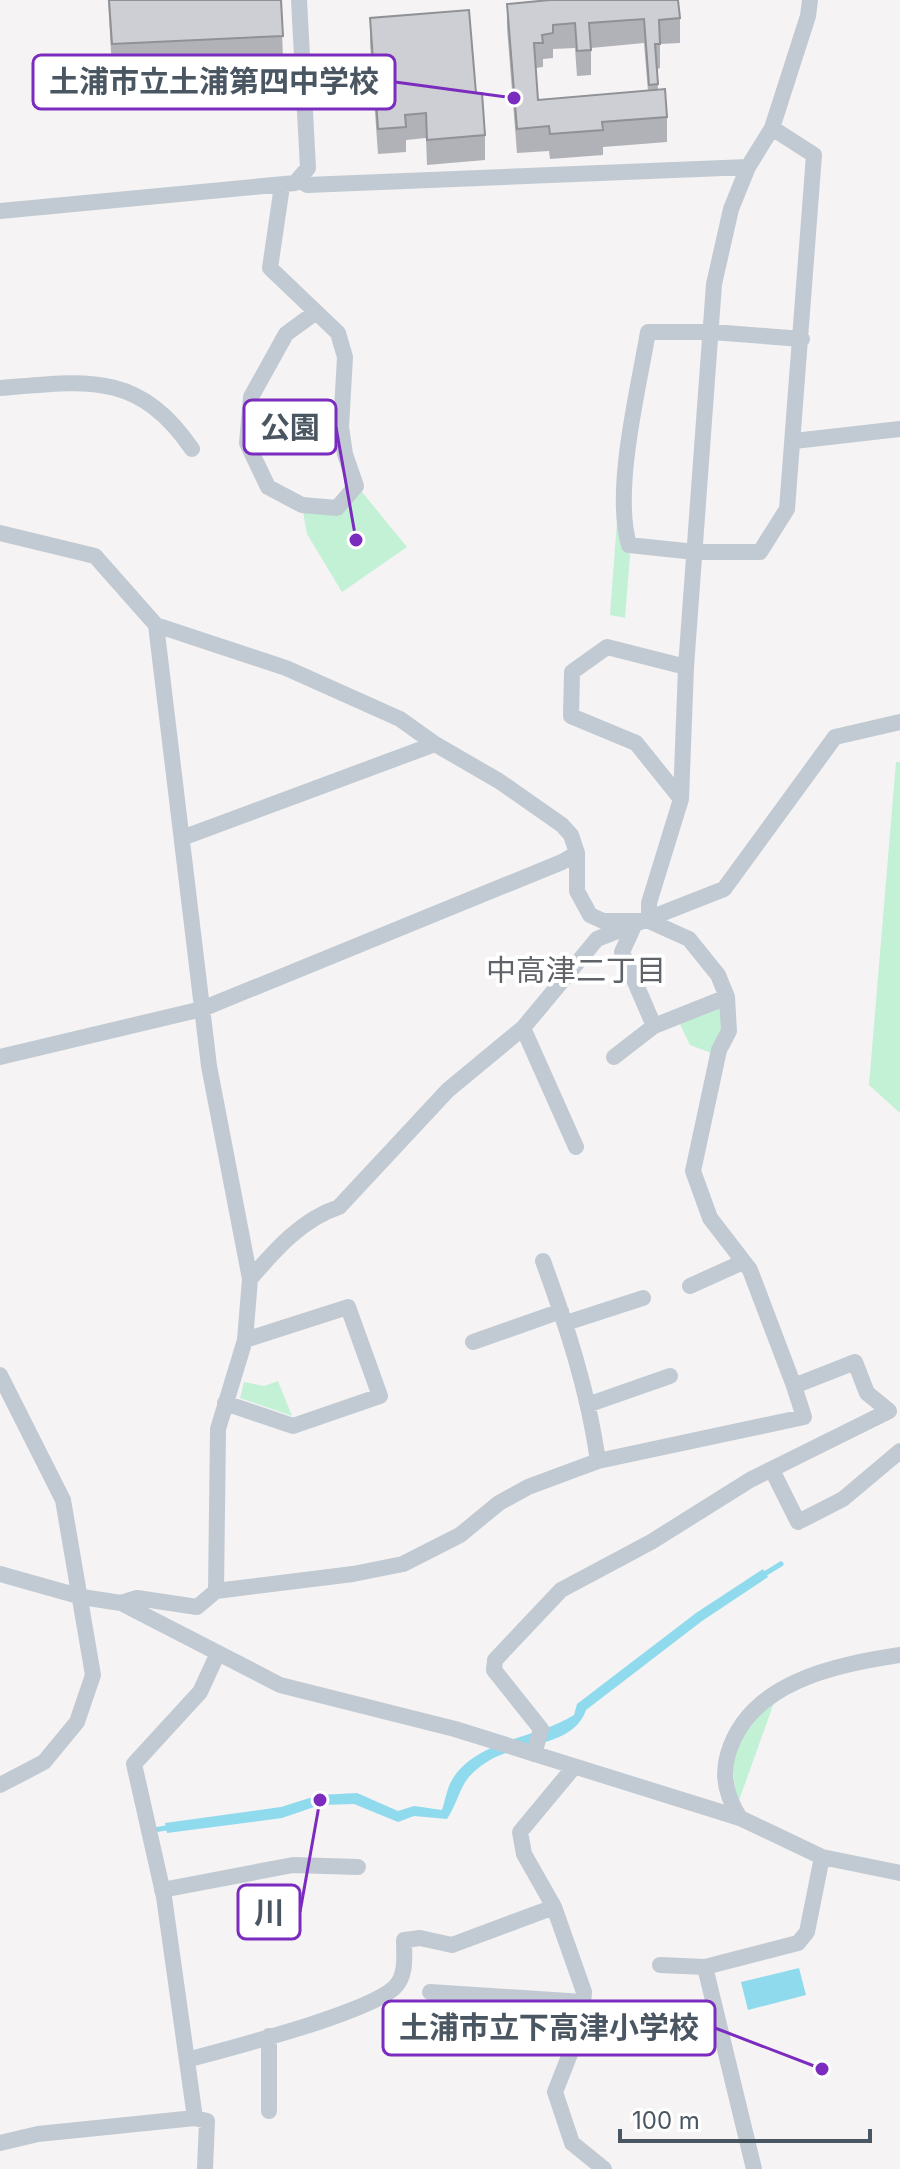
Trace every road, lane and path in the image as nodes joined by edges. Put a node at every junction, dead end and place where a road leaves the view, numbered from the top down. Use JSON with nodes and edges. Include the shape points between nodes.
{"nodes":[{"id":1,"x":299,"y":0,"type":"edge"},
{"id":2,"x":810,"y":0,"type":"edge"},
{"id":3,"x":772,"y":128,"type":"junction"},
{"id":4,"x":748,"y":167,"type":"junction"},
{"id":5,"x":300,"y":180,"type":"junction"},
{"id":6,"x":282,"y":186,"type":"junction"},
{"id":7,"x":0,"y":211,"type":"edge"},
{"id":8,"x":316,"y":312,"type":"junction"},
{"id":9,"x":712,"y":332,"type":"junction"},
{"id":10,"x":802,"y":339,"type":"junction"},
{"id":11,"x":0,"y":388,"type":"edge"},
{"id":12,"x":900,"y":429,"type":"edge"},
{"id":13,"x":794,"y":441,"type":"junction"},
{"id":14,"x":192,"y":449,"type":"dead end"},
{"id":15,"x":0,"y":533,"type":"edge"},
{"id":16,"x":695,"y":552,"type":"junction"},
{"id":17,"x":156,"y":625,"type":"junction"},
{"id":18,"x":686,"y":667,"type":"junction"},
{"id":19,"x":900,"y":722,"type":"edge"},
{"id":20,"x":435,"y":744,"type":"junction"},
{"id":21,"x":681,"y":799,"type":"junction"},
{"id":22,"x":182,"y":838,"type":"junction"},
{"id":23,"x":577,"y":853,"type":"junction"},
{"id":24,"x":641,"y":924,"type":"junction"},
{"id":25,"x":727,"y":997,"type":"junction"},
{"id":26,"x":202,"y":1009,"type":"junction"},
{"id":27,"x":654,"y":1026,"type":"junction"},
{"id":28,"x":523,"y":1028,"type":"junction"},
{"id":29,"x":0,"y":1057,"type":"edge"},
{"id":30,"x":614,"y":1057,"type":"dead end"},
{"id":31,"x":576,"y":1147,"type":"dead end"},
{"id":32,"x":543,"y":1261,"type":"dead end"},
{"id":33,"x":743,"y":1262,"type":"junction"},
{"id":34,"x":250,"y":1279,"type":"junction"},
{"id":35,"x":690,"y":1286,"type":"dead end"},
{"id":36,"x":643,"y":1298,"type":"dead end"},
{"id":37,"x":564,"y":1317,"type":"junction"},
{"id":38,"x":245,"y":1340,"type":"junction"},
{"id":39,"x":473,"y":1342,"type":"dead end"},
{"id":40,"x":0,"y":1375,"type":"edge"},
{"id":41,"x":670,"y":1376,"type":"dead end"},
{"id":42,"x":794,"y":1386,"type":"junction"},
{"id":43,"x":225,"y":1403,"type":"junction"},
{"id":44,"x":590,"y":1404,"type":"junction"},
{"id":45,"x":895,"y":1415,"type":"edge"},
{"id":46,"x":900,"y":1451,"type":"edge"},
{"id":47,"x":598,"y":1461,"type":"junction"},
{"id":48,"x":772,"y":1470,"type":"junction"},
{"id":49,"x":0,"y":1574,"type":"edge"},
{"id":50,"x":216,"y":1591,"type":"junction"},
{"id":51,"x":82,"y":1597,"type":"junction"},
{"id":52,"x":121,"y":1603,"type":"junction"},
{"id":53,"x":218,"y":1653,"type":"junction"},
{"id":54,"x":900,"y":1655,"type":"edge"},
{"id":55,"x":534,"y":1754,"type":"junction"},
{"id":56,"x":574,"y":1767,"type":"junction"},
{"id":57,"x":0,"y":1785,"type":"edge"},
{"id":58,"x":740,"y":1818,"type":"junction"},
{"id":59,"x":822,"y":1857,"type":"junction"},
{"id":60,"x":358,"y":1867,"type":"dead end"},
{"id":61,"x":900,"y":1873,"type":"edge"},
{"id":62,"x":162,"y":1890,"type":"junction"},
{"id":63,"x":554,"y":1907,"type":"junction"},
{"id":64,"x":660,"y":1965,"type":"dead end"},
{"id":65,"x":705,"y":1967,"type":"junction"},
{"id":66,"x":430,"y":1992,"type":"dead end"},
{"id":67,"x":583,"y":2002,"type":"junction"},
{"id":68,"x":269,"y":2036,"type":"junction"},
{"id":69,"x":187,"y":2060,"type":"junction"},
{"id":70,"x":269,"y":2111,"type":"dead end"},
{"id":71,"x":195,"y":2118,"type":"junction"},
{"id":72,"x":0,"y":2143,"type":"edge"},
{"id":73,"x":205,"y":2169,"type":"edge"},
{"id":74,"x":604,"y":2169,"type":"edge"},
{"id":75,"x":754,"y":2169,"type":"edge"}],
"edges":[{"from":1,"to":5,"type":"street","via":[[308,168]]},
{"from":2,"to":3,"type":"street"},
{"from":3,"to":4,"type":"street"},
{"from":3,"to":10,"type":"street","via":[[814,155]]},
{"from":4,"to":5,"type":"street","via":[[337,185],[307,185]]},
{"from":4,"to":9,"type":"street","via":[[727,224],[714,284]]},
{"from":5,"to":6,"type":"street"},
{"from":6,"to":7,"type":"street"},
{"from":6,"to":8,"type":"street","via":[[270,268]]},
{"from":8,"to":8,"type":"street","via":[[338,333],[345,357],[341,427],[356,486],[337,508],[302,505],[268,487],[247,443],[251,397],[286,334]]},
{"from":9,"to":10,"type":"street"},
{"from":9,"to":16,"type":"street"},
{"from":9,"to":16,"type":"street","via":[[648,332],[622,522],[629,545]]},
{"from":10,"to":13,"type":"street"},
{"from":11,"to":14,"type":"street","via":[[82,382],[143,396],[172,420]]},
{"from":12,"to":13,"type":"street"},
{"from":13,"to":16,"type":"street","via":[[787,509],[760,552]]},
{"from":15,"to":17,"type":"street","via":[[95,556]]},
{"from":16,"to":18,"type":"street"},
{"from":17,"to":20,"type":"street","via":[[286,668],[400,719]]},
{"from":17,"to":22,"type":"street"},
{"from":18,"to":21,"type":"street"},
{"from":18,"to":21,"type":"street","via":[[607,647],[572,672],[571,716],[636,743]]},
{"from":19,"to":24,"type":"street","via":[[835,737],[724,889]]},
{"from":20,"to":22,"type":"street"},
{"from":20,"to":23,"type":"street","via":[[562,825]]},
{"from":21,"to":24,"type":"street"},
{"from":22,"to":26,"type":"street"},
{"from":23,"to":24,"type":"street","via":[[577,891],[590,915]]},
{"from":23,"to":26,"type":"street"},
{"from":24,"to":25,"type":"street","via":[[689,939],[718,975]]},
{"from":24,"to":27,"type":"street","via":[[622,952]]},
{"from":24,"to":28,"type":"street","via":[[597,939]]},
{"from":25,"to":27,"type":"street"},
{"from":25,"to":33,"type":"street","via":[[729,1031],[719,1050],[693,1171],[710,1218]]},
{"from":26,"to":29,"type":"street"},
{"from":26,"to":34,"type":"street"},
{"from":27,"to":30,"type":"street"},
{"from":28,"to":31,"type":"street"},
{"from":28,"to":34,"type":"street","via":[[448,1090],[339,1207],[320,1213],[280,1245]]},
{"from":32,"to":37,"type":"street"},
{"from":33,"to":35,"type":"street"},
{"from":33,"to":42,"type":"street"},
{"from":34,"to":38,"type":"street"},
{"from":36,"to":37,"type":"street"},
{"from":37,"to":39,"type":"street"},
{"from":37,"to":44,"type":"street"},
{"from":38,"to":43,"type":"street"},
{"from":38,"to":43,"type":"street","via":[[348,1307],[380,1396],[293,1426]]},
{"from":40,"to":51,"type":"street","via":[[63,1500]]},
{"from":41,"to":44,"type":"street"},
{"from":42,"to":45,"type":"street","via":[[855,1362],[867,1393]]},
{"from":42,"to":47,"type":"street","via":[[804,1417]]},
{"from":43,"to":50,"type":"street","via":[[218,1429]]},
{"from":44,"to":47,"type":"street"},
{"from":45,"to":48,"type":"street"},
{"from":46,"to":48,"type":"street","via":[[843,1499],[798,1522]]},
{"from":47,"to":50,"type":"street","via":[[528,1487],[460,1535],[403,1564]]},
{"from":48,"to":55,"type":"street","via":[[561,1590],[495,1660],[494,1670],[541,1729]]},
{"from":49,"to":51,"type":"street"},
{"from":50,"to":52,"type":"street","via":[[197,1607],[137,1598]]},
{"from":51,"to":52,"type":"street"},
{"from":51,"to":57,"type":"street","via":[[93,1675],[77,1722],[44,1762]]},
{"from":52,"to":53,"type":"street"},
{"from":53,"to":55,"type":"street","via":[[280,1685]]},
{"from":53,"to":62,"type":"street","via":[[200,1692],[134,1764]]},
{"from":54,"to":58,"type":"street","via":[[846,1662],[778,1690],[753,1710],[733,1734],[724,1767],[728,1800]]},
{"from":55,"to":56,"type":"street"},
{"from":56,"to":58,"type":"street"},
{"from":56,"to":63,"type":"street","via":[[520,1832],[524,1854]]},
{"from":58,"to":59,"type":"street"},
{"from":59,"to":61,"type":"street"},
{"from":59,"to":65,"type":"street","via":[[807,1932],[798,1943]]},
{"from":60,"to":62,"type":"street","via":[[293,1865]]},
{"from":62,"to":69,"type":"street"},
{"from":63,"to":67,"type":"street"},
{"from":63,"to":68,"type":"street","via":[[452,1945],[404,1940],[404,1969],[394,1987]]},
{"from":64,"to":65,"type":"street"},
{"from":65,"to":75,"type":"street"},
{"from":66,"to":67,"type":"street"},
{"from":67,"to":74,"type":"street","via":[[581,2026],[555,2092],[572,2143]]},
{"from":68,"to":69,"type":"street"},
{"from":68,"to":70,"type":"street"},
{"from":69,"to":71,"type":"street"},
{"from":71,"to":72,"type":"street","via":[[38,2134]]},
{"from":71,"to":73,"type":"street","via":[[207,2121]]}]}
